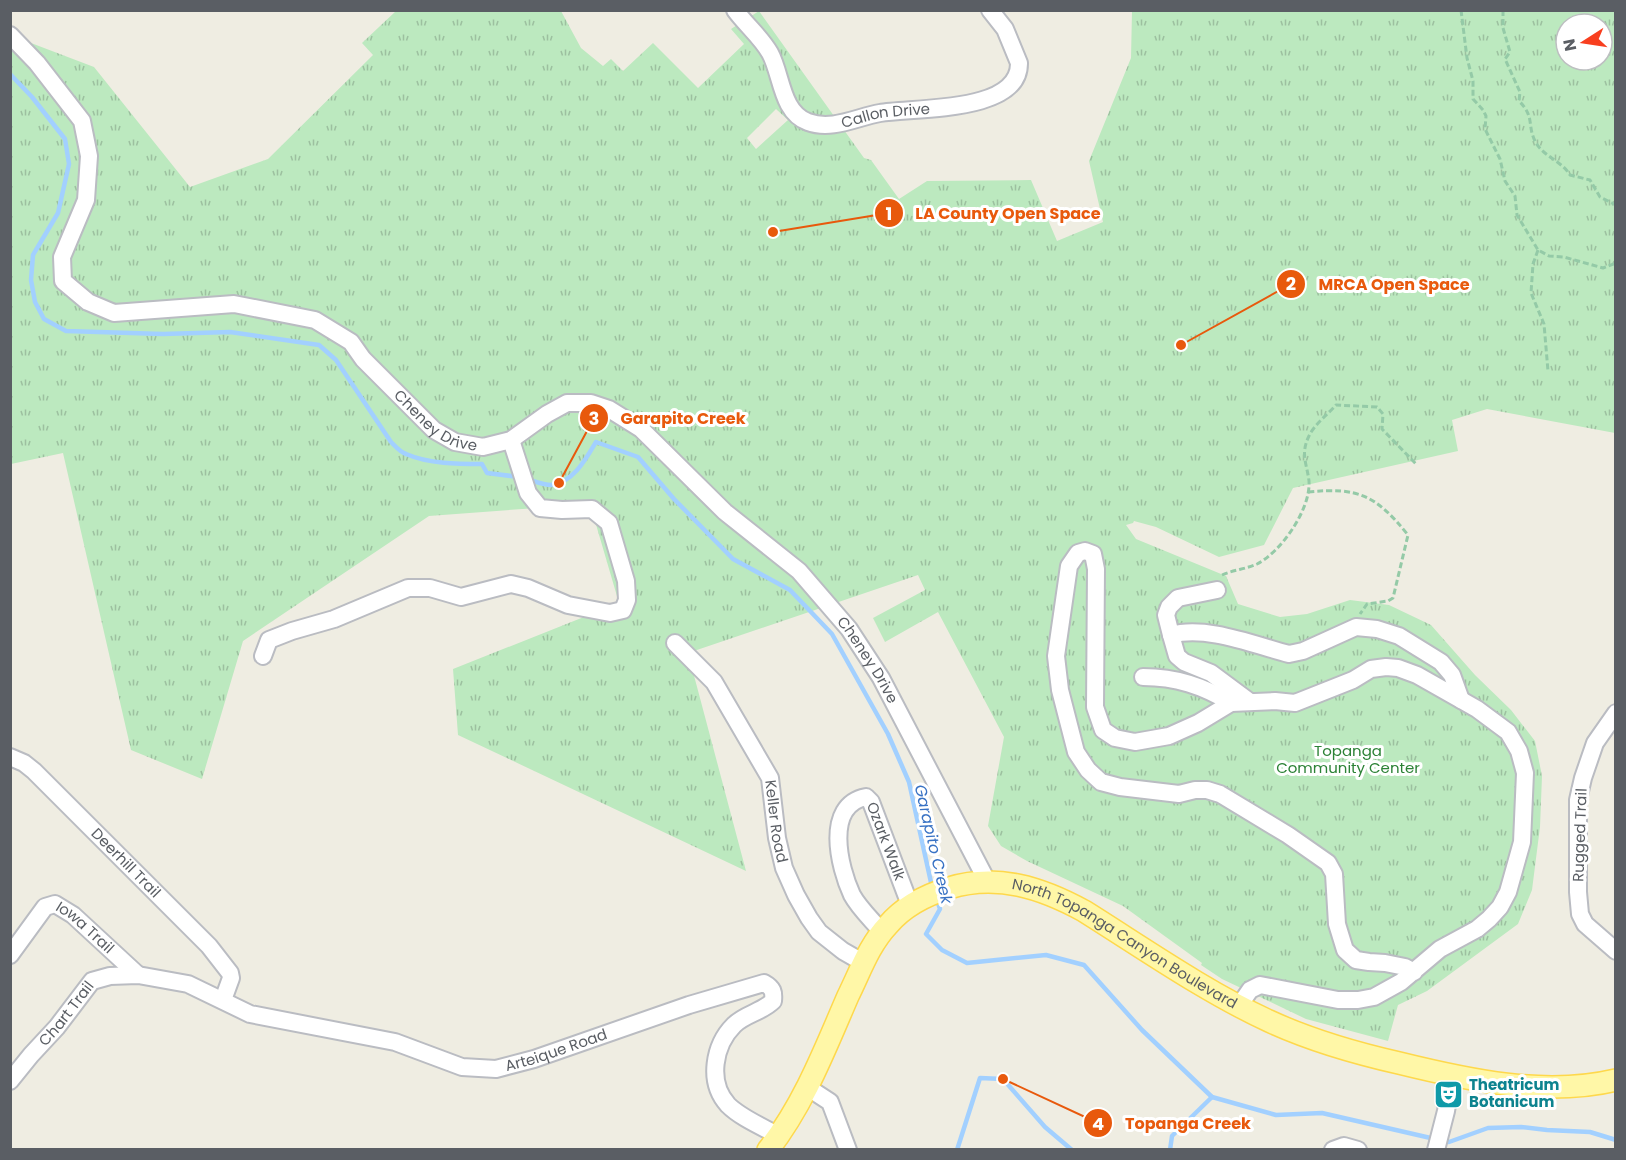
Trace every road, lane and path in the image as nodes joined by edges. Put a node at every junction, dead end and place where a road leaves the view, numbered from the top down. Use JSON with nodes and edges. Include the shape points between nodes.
{"nodes":[{"id":1,"x":735,"y":10,"type":"edge"},
{"id":2,"x":990,"y":10,"type":"edge"},
{"id":3,"x":1461,"y":10,"type":"edge"},
{"id":4,"x":1503,"y":10,"type":"edge"},
{"id":5,"x":10,"y":35,"type":"edge"},
{"id":6,"x":1616,"y":205,"type":"edge"},
{"id":7,"x":1538,"y":250,"type":"junction"},
{"id":8,"x":1616,"y":263,"type":"edge"},
{"id":9,"x":1548,"y":371,"type":"dead end"},
{"id":10,"x":511,"y":440,"type":"junction"},
{"id":11,"x":1416,"y":464,"type":"dead end"},
{"id":12,"x":1308,"y":492,"type":"junction"},
{"id":13,"x":1210,"y":591,"type":"joint"},
{"id":14,"x":1356,"y":627,"type":"junction"},
{"id":15,"x":1171,"y":635,"type":"junction"},
{"id":16,"x":675,"y":643,"type":"dead end"},
{"id":17,"x":263,"y":656,"type":"dead end"},
{"id":18,"x":1143,"y":677,"type":"dead end"},
{"id":19,"x":1461,"y":700,"type":"junction"},
{"id":20,"x":1250,"y":702,"type":"junction"},
{"id":21,"x":1231,"y":703,"type":"junction"},
{"id":22,"x":1616,"y":713,"type":"edge"},
{"id":23,"x":10,"y":758,"type":"edge"},
{"id":24,"x":987,"y":881,"type":"junction"},
{"id":25,"x":914,"y":903,"type":"junction"},
{"id":26,"x":882,"y":932,"type":"junction"},
{"id":27,"x":1616,"y":951,"type":"edge"},
{"id":28,"x":10,"y":955,"type":"edge"},
{"id":29,"x":864,"y":963,"type":"junction"},
{"id":30,"x":1414,"y":972,"type":"junction"},
{"id":31,"x":138,"y":975,"type":"junction"},
{"id":32,"x":223,"y":1000,"type":"junction"},
{"id":33,"x":1239,"y":1006,"type":"junction"},
{"id":34,"x":31,"y":1054,"type":"junction"},
{"id":35,"x":10,"y":1058,"type":"edge"},
{"id":36,"x":1452,"y":1075,"type":"junction"},
{"id":37,"x":1616,"y":1080,"type":"edge"},
{"id":38,"x":10,"y":1081,"type":"edge"},
{"id":39,"x":807,"y":1087,"type":"junction"},
{"id":40,"x":774,"y":1143,"type":"edge"},
{"id":41,"x":848,"y":1149,"type":"edge"},
{"id":42,"x":1333,"y":1149,"type":"edge"},
{"id":43,"x":1358,"y":1149,"type":"edge"},
{"id":44,"x":1436,"y":1149,"type":"edge"}],
"edges":[{"from":1,"to":2,"type":"street","name":"Callon Drive","via":[[769,52],[793,111],[808,122],[831,125],[880,113],[959,107],[1007,88],[1019,63],[1005,29]]},
{"from":3,"to":7,"type":"path","via":[[1473,99],[1486,116],[1485,129],[1500,159],[1505,181],[1515,195],[1516,215]]},
{"from":4,"to":6,"type":"path","via":[[1509,52],[1505,59],[1520,92],[1519,101],[1527,110],[1534,140],[1570,175],[1590,180],[1600,197]]},
{"from":5,"to":10,"type":"street","name":"Cheney Drive","via":[[82,121],[89,156],[86,200],[62,257],[63,281],[88,302],[114,313],[234,304],[315,320],[351,342],[434,430],[455,442],[483,447]]},
{"from":7,"to":8,"type":"path","via":[[1603,268]]},
{"from":7,"to":9,"type":"path","via":[[1531,293],[1544,324]]},
{"from":10,"to":17,"type":"street","via":[[528,493],[540,508],[592,509],[609,523],[626,581],[623,610],[610,613],[568,605],[511,584],[461,597],[429,588],[408,588],[334,619],[269,640]]},
{"from":10,"to":24,"type":"street","name":"Cheney Drive","via":[[567,403],[591,403],[609,410],[641,429],[725,512],[799,571],[849,629],[881,678]]},
{"from":11,"to":12,"type":"path","via":[[1382,429],[1383,414],[1377,407],[1336,405],[1309,436],[1304,452]]},
{"from":12,"to":13,"type":"path","via":[[1302,514],[1271,555],[1256,565],[1216,578]]},
{"from":12,"to":14,"type":"path","via":[[1349,491],[1371,498],[1408,535],[1393,598],[1367,604]]},
{"from":13,"to":15,"type":"street","via":[[1178,598],[1169,607],[1166,615]]},
{"from":14,"to":15,"type":"street","via":[[1289,654],[1201,632]]},
{"from":14,"to":19,"type":"street","via":[[1400,636],[1441,662],[1452,675]]},
{"from":15,"to":20,"type":"street","via":[[1177,656],[1184,662],[1211,673]]},
{"from":16,"to":29,"type":"street","name":"Keller Road","via":[[714,682],[770,778],[784,868],[809,918],[819,932]]},
{"from":18,"to":21,"type":"street","via":[[1191,684]]},
{"from":19,"to":20,"type":"street","via":[[1417,675],[1386,667],[1371,669],[1295,703]]},
{"from":19,"to":30,"type":"street","via":[[1508,732],[1518,751],[1525,773],[1522,842],[1500,907],[1477,929],[1440,949]]},
{"from":20,"to":21,"type":"street"},
{"from":21,"to":30,"type":"street","via":[[1169,736],[1135,742],[1115,738],[1103,730],[1095,707],[1096,569],[1093,554],[1078,553],[1069,566],[1056,656],[1060,690],[1076,752],[1088,770],[1101,782],[1120,788],[1179,794],[1207,790],[1220,794],[1288,835],[1328,863],[1334,874],[1337,924],[1345,950],[1356,960],[1405,967]]},
{"from":22,"to":27,"type":"street","name":"Rugged Trail","via":[[1595,743],[1578,800],[1578,892],[1585,924]]},
{"from":23,"to":32,"type":"street","name":"Deerhill Trail","via":[[34,771],[209,946],[229,970],[231,978]]},
{"from":24,"to":25,"type":"main road","name":"North Topanga Canyon Boulevard","via":[[946,889]]},
{"from":24,"to":33,"type":"main road","name":"North Topanga Canyon Boulevard","via":[[1026,887],[1071,904]]},
{"from":25,"to":26,"type":"main road","name":"North Topanga Canyon Boulevard"},
{"from":25,"to":26,"type":"street","name":"Ozark Walk","via":[[871,802],[866,797],[856,799],[842,814],[839,855],[854,897]]},
{"from":26,"to":29,"type":"main road","name":"North Topanga Canyon Boulevard"},
{"from":28,"to":31,"type":"street","name":"Iowa Trail","via":[[45,907],[55,904],[73,915]]},
{"from":29,"to":39,"type":"main road","name":"North Topanga Canyon Boulevard"},
{"from":30,"to":33,"type":"street","via":[[1369,998],[1338,1000],[1260,985],[1250,990]]},
{"from":31,"to":32,"type":"street","name":"Arteique Road","via":[[188,984]]},
{"from":31,"to":34,"type":"street","name":"Chart Trail","via":[[103,976],[92,981]]},
{"from":32,"to":40,"type":"street","name":"Arteique Road","via":[[250,1014],[395,1042],[462,1067],[496,1069],[764,983],[774,992],[773,1001],[732,1027],[720,1045],[715,1072],[728,1106]]},
{"from":33,"to":36,"type":"main road","name":"North Topanga Canyon Boulevard","via":[[1321,1041]]},
{"from":34,"to":35,"type":"street"},
{"from":34,"to":38,"type":"street","name":"Chart Trail"},
{"from":36,"to":37,"type":"main road","name":"North Topanga Canyon Boulevard","via":[[1540,1087]]},
{"from":36,"to":44,"type":"street"},
{"from":39,"to":40,"type":"main road","name":"North Topanga Canyon Boulevard"},
{"from":39,"to":41,"type":"street","via":[[830,1102]]},
{"from":42,"to":43,"type":"street"}]}
